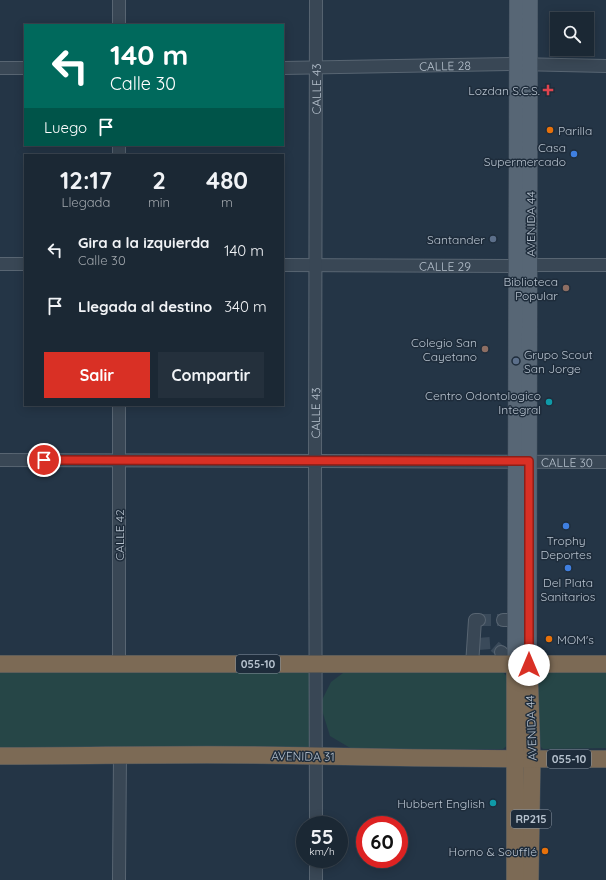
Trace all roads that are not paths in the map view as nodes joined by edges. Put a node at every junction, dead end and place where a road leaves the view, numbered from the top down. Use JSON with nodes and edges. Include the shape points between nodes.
{"nodes":[{"id":1,"x":119,"y":0,"type":"edge"},
{"id":2,"x":316,"y":0,"type":"edge"},
{"id":3,"x":517,"y":0,"type":"edge"},
{"id":4,"x":530,"y":0,"type":"edge"},
{"id":5,"x":119,"y":24,"type":"edge"},
{"id":6,"x":524,"y":64,"type":"junction"},
{"id":7,"x":606,"y":66,"type":"edge"},
{"id":8,"x":0,"y":68,"type":"edge"},
{"id":9,"x":24,"y":68,"type":"edge"},
{"id":10,"x":284,"y":68,"type":"edge"},
{"id":11,"x":316,"y":68,"type":"junction"},
{"id":12,"x":0,"y":264,"type":"edge"},
{"id":13,"x":24,"y":264,"type":"edge"},
{"id":14,"x":284,"y":265,"type":"edge"},
{"id":15,"x":316,"y":265,"type":"junction"},
{"id":16,"x":523,"y":265,"type":"junction"},
{"id":17,"x":606,"y":265,"type":"edge"},
{"id":18,"x":119,"y":406,"type":"edge"},
{"id":19,"x":0,"y":460,"type":"edge"},
{"id":20,"x":119,"y":461,"type":"junction"},
{"id":21,"x":315,"y":461,"type":"junction"},
{"id":22,"x":522,"y":462,"type":"junction"},
{"id":23,"x":606,"y":462,"type":"edge"},
{"id":24,"x":479,"y":620,"type":"dead end"},
{"id":25,"x":501,"y":652,"type":"tunnel mouth"},
{"id":26,"x":0,"y":664,"type":"edge"},
{"id":27,"x":119,"y":664,"type":"junction"},
{"id":28,"x":606,"y":664,"type":"edge"},
{"id":29,"x":315,"y":665,"type":"junction"},
{"id":30,"x":472,"y":665,"type":"junction"},
{"id":31,"x":522,"y":665,"type":"junction"},
{"id":32,"x":120,"y":755,"type":"junction"},
{"id":33,"x":0,"y":756,"type":"edge"},
{"id":34,"x":317,"y":756,"type":"junction"},
{"id":35,"x":515,"y":759,"type":"junction"},
{"id":36,"x":532,"y":759,"type":"junction"},
{"id":37,"x":606,"y":759,"type":"edge"},
{"id":38,"x":316,"y":816,"type":"edge"},
{"id":39,"x":316,"y":868,"type":"edge"},
{"id":40,"x":119,"y":880,"type":"edge"},
{"id":41,"x":316,"y":880,"type":"edge"},
{"id":42,"x":515,"y":880,"type":"edge"},
{"id":43,"x":530,"y":880,"type":"edge"}],
"edges":[{"from":1,"to":5,"type":"street"},
{"from":2,"to":11,"type":"street","name":"CALLE 43"},
{"from":3,"to":6,"type":"main road","name":"AVENIDA 44"},
{"from":4,"to":6,"type":"main road","name":"AVENIDA 44"},
{"from":6,"to":7,"type":"street","name":"CALLE 28"},
{"from":6,"to":11,"type":"street","name":"CALLE 28"},
{"from":6,"to":16,"type":"main road","name":"AVENIDA 44"},
{"from":8,"to":9,"type":"street"},
{"from":10,"to":11,"type":"street","name":"CALLE 28"},
{"from":11,"to":15,"type":"street","name":"CALLE 43"},
{"from":12,"to":13,"type":"street"},
{"from":14,"to":15,"type":"street","name":"CALLE 29"},
{"from":15,"to":16,"type":"street","name":"CALLE 29"},
{"from":15,"to":21,"type":"street","name":"CALLE 43"},
{"from":16,"to":17,"type":"street","name":"CALLE 29"},
{"from":16,"to":22,"type":"main road","name":"AVENIDA 44"},
{"from":18,"to":20,"type":"street","name":"CALLE 42"},
{"from":19,"to":20,"type":"street","name":"CALLE 30"},
{"from":20,"to":21,"type":"street","name":"CALLE 30"},
{"from":20,"to":27,"type":"street","name":"CALLE 42"},
{"from":21,"to":22,"type":"street","name":"CALLE 30"},
{"from":21,"to":29,"type":"street","name":"CALLE 43"},
{"from":22,"to":23,"type":"street","name":"CALLE 30"},
{"from":22,"to":31,"type":"main road","name":"AVENIDA 44"},
{"from":22,"to":31,"type":"main road","name":"AVENIDA 44","via":[[509,620]]},
{"from":24,"to":30,"type":"street","via":[[475,620],[476,644]]},
{"from":25,"to":31,"type":"street"},
{"from":26,"to":27,"type":"highway","number":"055-10"},
{"from":27,"to":29,"type":"highway","number":"055-10"},
{"from":28,"to":31,"type":"highway","number":"055-10"},
{"from":29,"to":30,"type":"highway","number":"055-10"},
{"from":29,"to":34,"type":"street","name":"CALLE 43"},
{"from":30,"to":31,"type":"highway","number":"055-10"},
{"from":31,"to":35,"type":"highway","name":"AVENIDA 44","number":"RP215"},
{"from":31,"to":36,"type":"highway","name":"AVENIDA 44","number":"RP215"},
{"from":32,"to":33,"type":"highway","name":"AVENIDA 31","number":"055-10"},
{"from":32,"to":34,"type":"highway","name":"AVENIDA 31","number":"055-10"},
{"from":32,"to":40,"type":"street"},
{"from":34,"to":35,"type":"highway","name":"AVENIDA 31","number":"055-10"},
{"from":34,"to":38,"type":"street","name":"CALLE 43"},
{"from":35,"to":36,"type":"highway","name":"AVENIDA 31","number":"055-10"},
{"from":35,"to":42,"type":"highway","name":"AVENIDA 44","number":"RP215"},
{"from":36,"to":37,"type":"highway","name":"AVENIDA 31","number":"055-10"},
{"from":36,"to":43,"type":"highway","name":"AVENIDA 44","number":"RP215"},
{"from":39,"to":41,"type":"street"}]}
